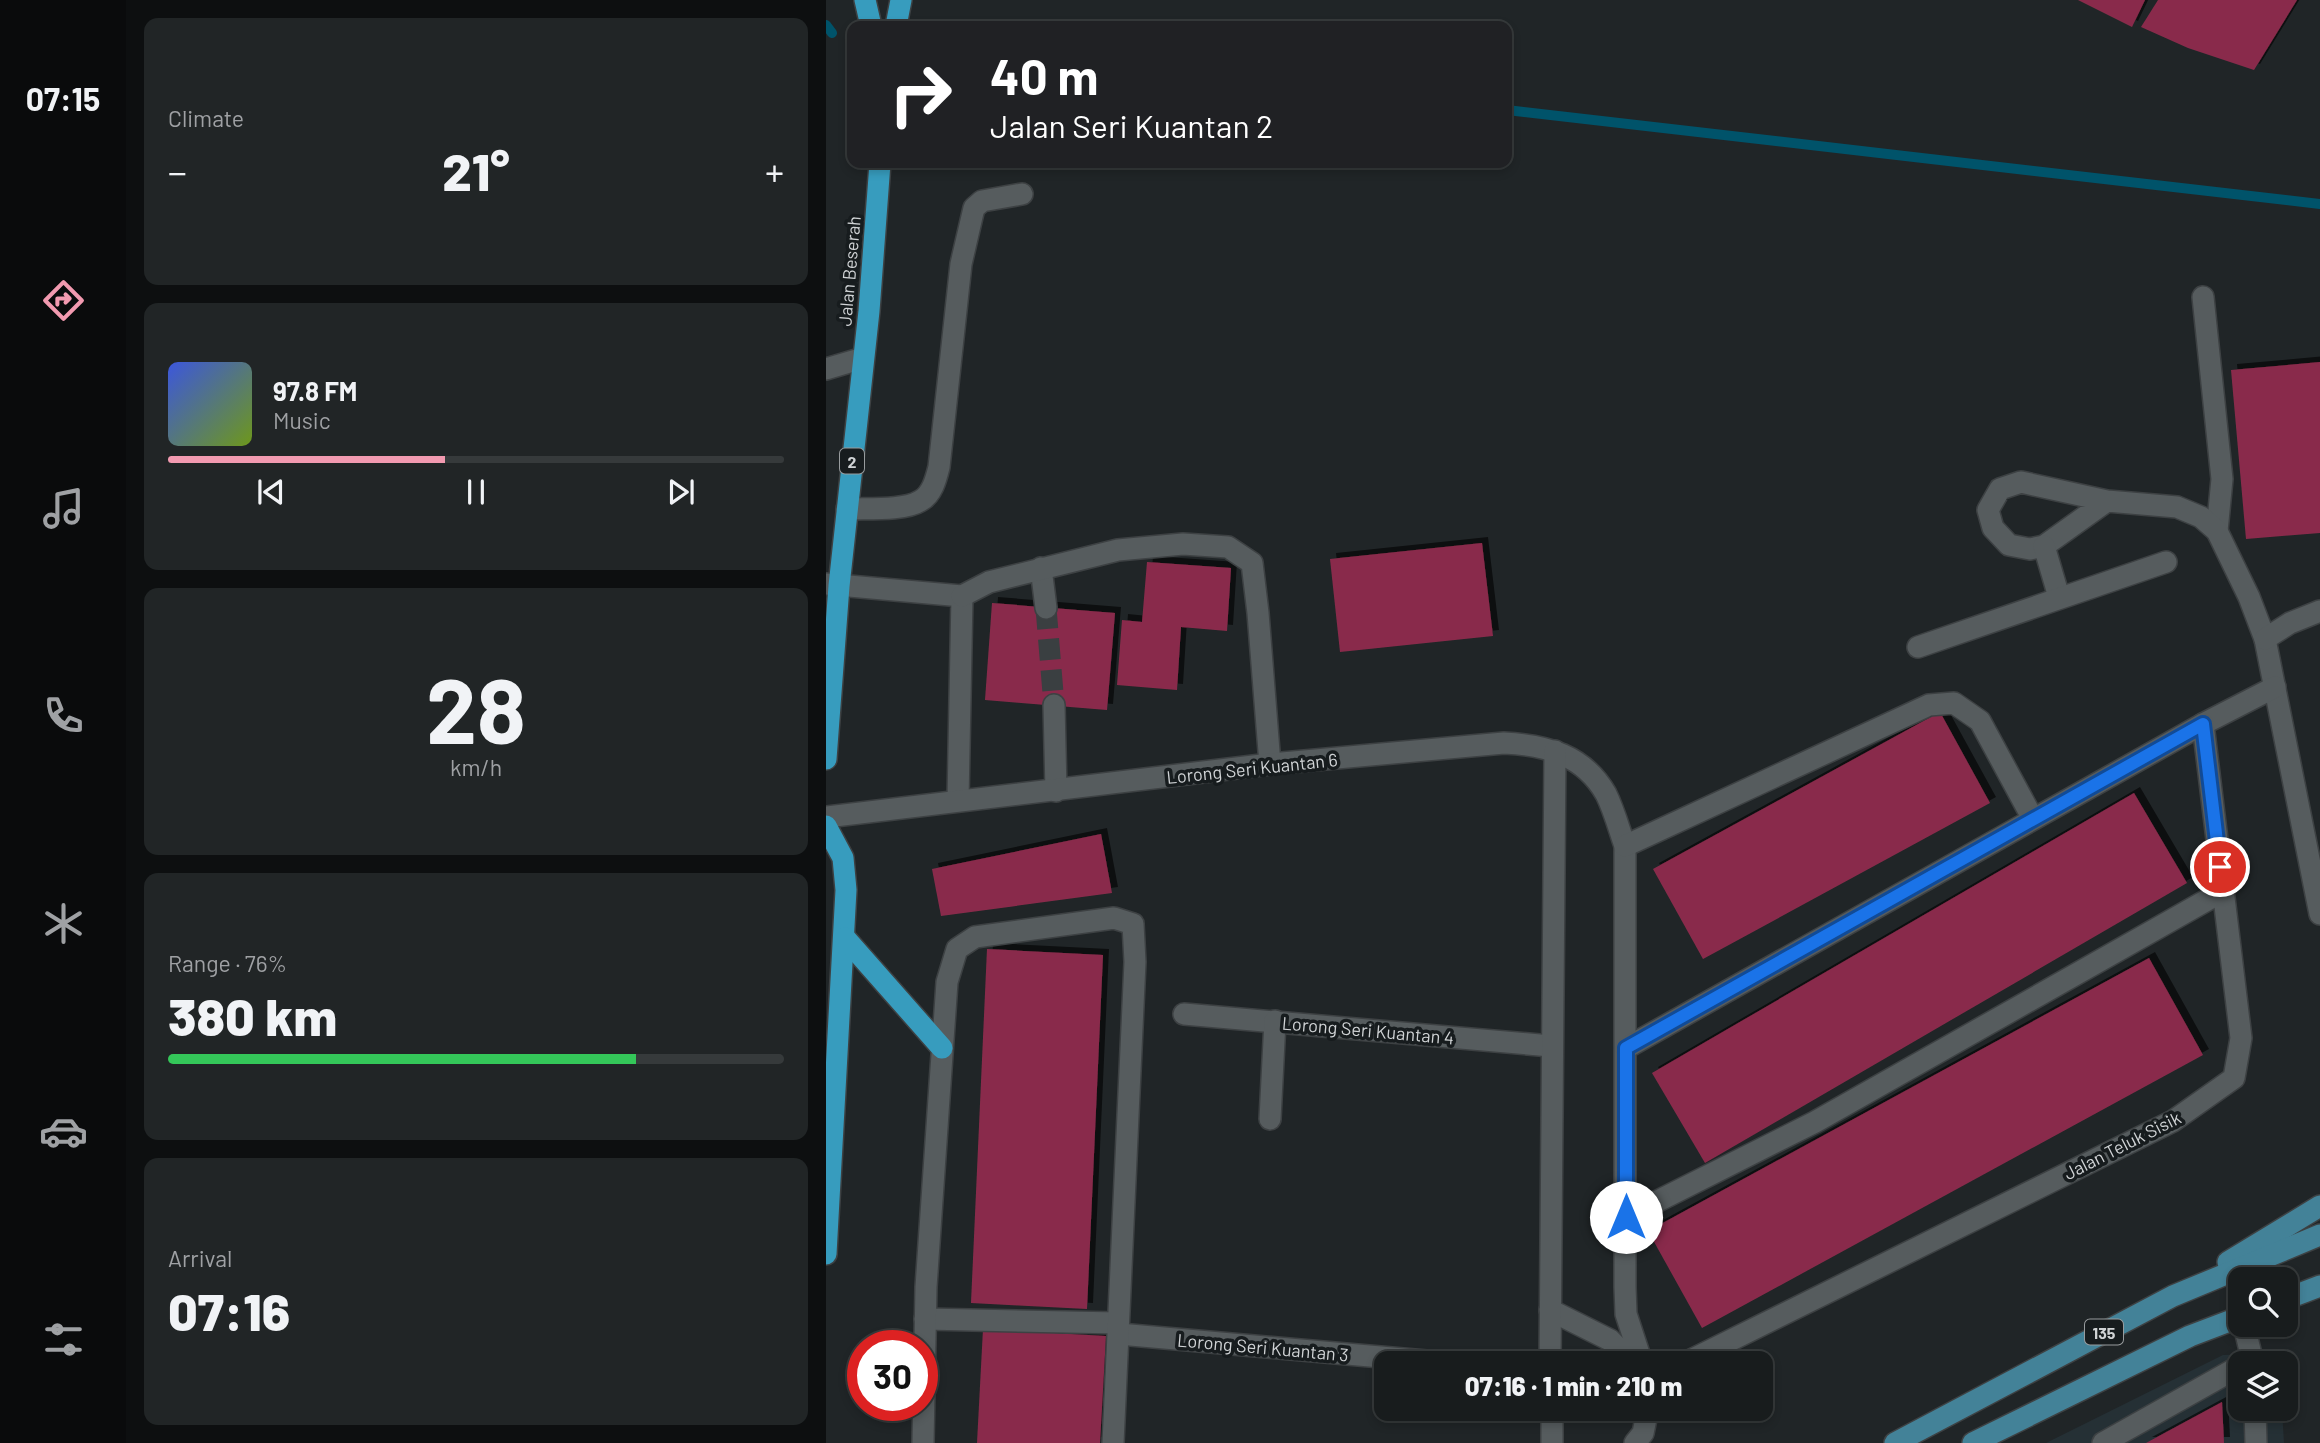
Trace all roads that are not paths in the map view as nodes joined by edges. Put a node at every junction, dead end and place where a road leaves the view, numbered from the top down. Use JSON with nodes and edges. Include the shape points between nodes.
{"nodes":[{"id":1,"x":865,"y":0,"type":"edge"},
{"id":2,"x":901,"y":0,"type":"edge"},
{"id":3,"x":870,"y":21,"type":"edge"},
{"id":4,"x":898,"y":21,"type":"edge"},
{"id":5,"x":880,"y":168,"type":"edge"},
{"id":6,"x":1022,"y":194,"type":"dead end"},
{"id":7,"x":2203,"y":297,"type":"dead end"},
{"id":8,"x":863,"y":358,"type":"junction"},
{"id":9,"x":826,"y":369,"type":"edge"},
{"id":10,"x":2107,"y":501,"type":"junction"},
{"id":11,"x":847,"y":509,"type":"junction"},
{"id":12,"x":2217,"y":531,"type":"junction"},
{"id":13,"x":2044,"y":546,"type":"junction"},
{"id":14,"x":2166,"y":562,"type":"dead end"},
{"id":15,"x":1041,"y":568,"type":"junction"},
{"id":16,"x":833,"y":585,"type":"edge"},
{"id":17,"x":962,"y":596,"type":"junction"},
{"id":18,"x":2059,"y":597,"type":"junction"},
{"id":19,"x":1046,"y":608,"type":"tunnel mouth"},
{"id":20,"x":2320,"y":611,"type":"edge"},
{"id":21,"x":831,"y":632,"type":"edge"},
{"id":22,"x":2265,"y":639,"type":"junction"},
{"id":23,"x":1918,"y":648,"type":"dead end"},
{"id":24,"x":2275,"y":687,"type":"junction"},
{"id":25,"x":1054,"y":705,"type":"tunnel mouth"},
{"id":26,"x":2203,"y":724,"type":"junction"},
{"id":27,"x":1555,"y":751,"type":"junction"},
{"id":28,"x":826,"y":759,"type":"edge"},
{"id":29,"x":1270,"y":764,"type":"junction"},
{"id":30,"x":1056,"y":791,"type":"junction"},
{"id":31,"x":958,"y":800,"type":"junction"},
{"id":32,"x":826,"y":817,"type":"edge"},
{"id":33,"x":2032,"y":819,"type":"junction"},
{"id":34,"x":826,"y":826,"type":"edge"},
{"id":35,"x":1625,"y":846,"type":"junction"},
{"id":36,"x":2223,"y":891,"type":"junction"},
{"id":37,"x":2319,"y":905,"type":"edge"},
{"id":38,"x":845,"y":938,"type":"junction"},
{"id":39,"x":1184,"y":1014,"type":"dead end"},
{"id":40,"x":1275,"y":1021,"type":"junction"},
{"id":41,"x":1551,"y":1046,"type":"junction"},
{"id":42,"x":942,"y":1048,"type":"junction"},
{"id":43,"x":1626,"y":1048,"type":"junction"},
{"id":44,"x":1270,"y":1119,"type":"dead end"},
{"id":45,"x":2320,"y":1206,"type":"edge"},
{"id":46,"x":1626,"y":1217,"type":"junction"},
{"id":47,"x":2320,"y":1236,"type":"edge"},
{"id":48,"x":826,"y":1254,"type":"edge"},
{"id":49,"x":2320,"y":1286,"type":"edge"},
{"id":50,"x":2298,"y":1294,"type":"edge"},
{"id":51,"x":2173,"y":1296,"type":"junction"},
{"id":52,"x":1550,"y":1310,"type":"junction"},
{"id":53,"x":925,"y":1319,"type":"junction"},
{"id":54,"x":2228,"y":1322,"type":"edge"},
{"id":55,"x":1119,"y":1329,"type":"junction"},
{"id":56,"x":1550,"y":1351,"type":"edge"},
{"id":57,"x":1621,"y":1351,"type":"edge"},
{"id":58,"x":1639,"y":1351,"type":"edge"},
{"id":59,"x":1709,"y":1351,"type":"edge"},
{"id":60,"x":1374,"y":1355,"type":"edge"},
{"id":61,"x":2228,"y":1374,"type":"edge"},
{"id":62,"x":1552,"y":1421,"type":"edge"},
{"id":63,"x":1646,"y":1421,"type":"edge"},
{"id":64,"x":2255,"y":1421,"type":"edge"},
{"id":65,"x":923,"y":1443,"type":"edge"},
{"id":66,"x":1113,"y":1443,"type":"edge"},
{"id":67,"x":1552,"y":1443,"type":"edge"},
{"id":68,"x":1635,"y":1443,"type":"edge"},
{"id":69,"x":1895,"y":1443,"type":"edge"},
{"id":70,"x":1972,"y":1443,"type":"edge"},
{"id":71,"x":2103,"y":1443,"type":"edge"},
{"id":72,"x":2256,"y":1443,"type":"edge"}],
"edges":[{"from":1,"to":3,"type":"highway"},
{"from":2,"to":4,"type":"highway"},
{"from":5,"to":8,"type":"highway","name":"Jalan Beserah","number":"2"},
{"from":6,"to":11,"type":"street","via":[[982,201],[974,208],[961,264],[934,486],[921,501],[911,504]]},
{"from":7,"to":12,"type":"street","via":[[2222,480]]},
{"from":8,"to":9,"type":"street"},
{"from":8,"to":11,"type":"highway","name":"Jalan Beserah","number":"2"},
{"from":10,"to":12,"type":"street","via":[[2177,507],[2201,517]]},
{"from":10,"to":13,"type":"street"},
{"from":10,"to":13,"type":"street","via":[[2021,482],[2000,489],[1989,510],[1993,528],[2009,545]]},
{"from":11,"to":16,"type":"highway","name":"Jalan Beserah","number":"2"},
{"from":12,"to":22,"type":"street"},
{"from":13,"to":18,"type":"street"},
{"from":14,"to":18,"type":"street"},
{"from":15,"to":17,"type":"street","via":[[989,582]]},
{"from":15,"to":19,"type":"street"},
{"from":15,"to":29,"type":"street","via":[[1118,550],[1183,544],[1228,547],[1252,563]]},
{"from":16,"to":17,"type":"street"},
{"from":16,"to":21,"type":"highway","name":"Jalan Beserah","number":"2"},
{"from":17,"to":31,"type":"street"},
{"from":18,"to":23,"type":"street"},
{"from":20,"to":22,"type":"street"},
{"from":21,"to":28,"type":"highway","name":"Jalan Beserah","number":"2"},
{"from":22,"to":24,"type":"street"},
{"from":24,"to":26,"type":"street"},
{"from":24,"to":37,"type":"street"},
{"from":25,"to":30,"type":"street"},
{"from":26,"to":33,"type":"street"},
{"from":26,"to":36,"type":"street","name":"Jalan Teluk Sisik"},
{"from":27,"to":29,"type":"street","name":"Lorong Seri Kuantan 6","via":[[1504,743]]},
{"from":27,"to":35,"type":"street","name":"Lorong Seri Kuantan 6","via":[[1591,773],[1607,795]]},
{"from":27,"to":41,"type":"street"},
{"from":29,"to":30,"type":"street","name":"Lorong Seri Kuantan 6"},
{"from":30,"to":31,"type":"street","name":"Lorong Seri Kuantan 6"},
{"from":31,"to":32,"type":"street","name":"Lorong Seri Kuantan 6"},
{"from":33,"to":35,"type":"street","via":[[1980,720],[1954,703],[1929,705]]},
{"from":33,"to":43,"type":"street"},
{"from":34,"to":38,"type":"highway","via":[[843,858]]},
{"from":35,"to":43,"type":"street","name":"Lorong Seri Kuantan 6"},
{"from":36,"to":46,"type":"street","via":[[1815,1122]]},
{"from":36,"to":59,"type":"street","name":"Jalan Teluk Sisik","via":[[2241,1038],[2234,1078],[2174,1121]]},
{"from":38,"to":42,"type":"highway"},
{"from":38,"to":48,"type":"highway"},
{"from":39,"to":40,"type":"street","name":"Lorong Seri Kuantan 4"},
{"from":40,"to":41,"type":"street","name":"Lorong Seri Kuantan 4"},
{"from":40,"to":44,"type":"street"},
{"from":41,"to":52,"type":"street"},
{"from":42,"to":53,"type":"street"},
{"from":42,"to":55,"type":"street","via":[[947,982],[957,949],[975,937],[1114,918],[1133,924]]},
{"from":43,"to":46,"type":"street","name":"Lorong Seri Kuantan 6"},
{"from":45,"to":51,"type":"main road"},
{"from":46,"to":58,"type":"street","name":"Lorong Seri Kuantan 6","via":[[1626,1314]]},
{"from":47,"to":51,"type":"main road","number":"135"},
{"from":49,"to":50,"type":"main road"},
{"from":51,"to":69,"type":"main road","number":"135"},
{"from":52,"to":56,"type":"street"},
{"from":52,"to":57,"type":"street","via":[[1610,1340]]},
{"from":53,"to":55,"type":"street","name":"Lorong Seri Kuantan 3"},
{"from":53,"to":65,"type":"street"},
{"from":54,"to":70,"type":"main road","number":"135"},
{"from":55,"to":60,"type":"street","name":"Lorong Seri Kuantan 3"},
{"from":55,"to":66,"type":"street"},
{"from":61,"to":71,"type":"street"},
{"from":62,"to":67,"type":"street"},
{"from":63,"to":68,"type":"street"},
{"from":64,"to":72,"type":"street"}]}
